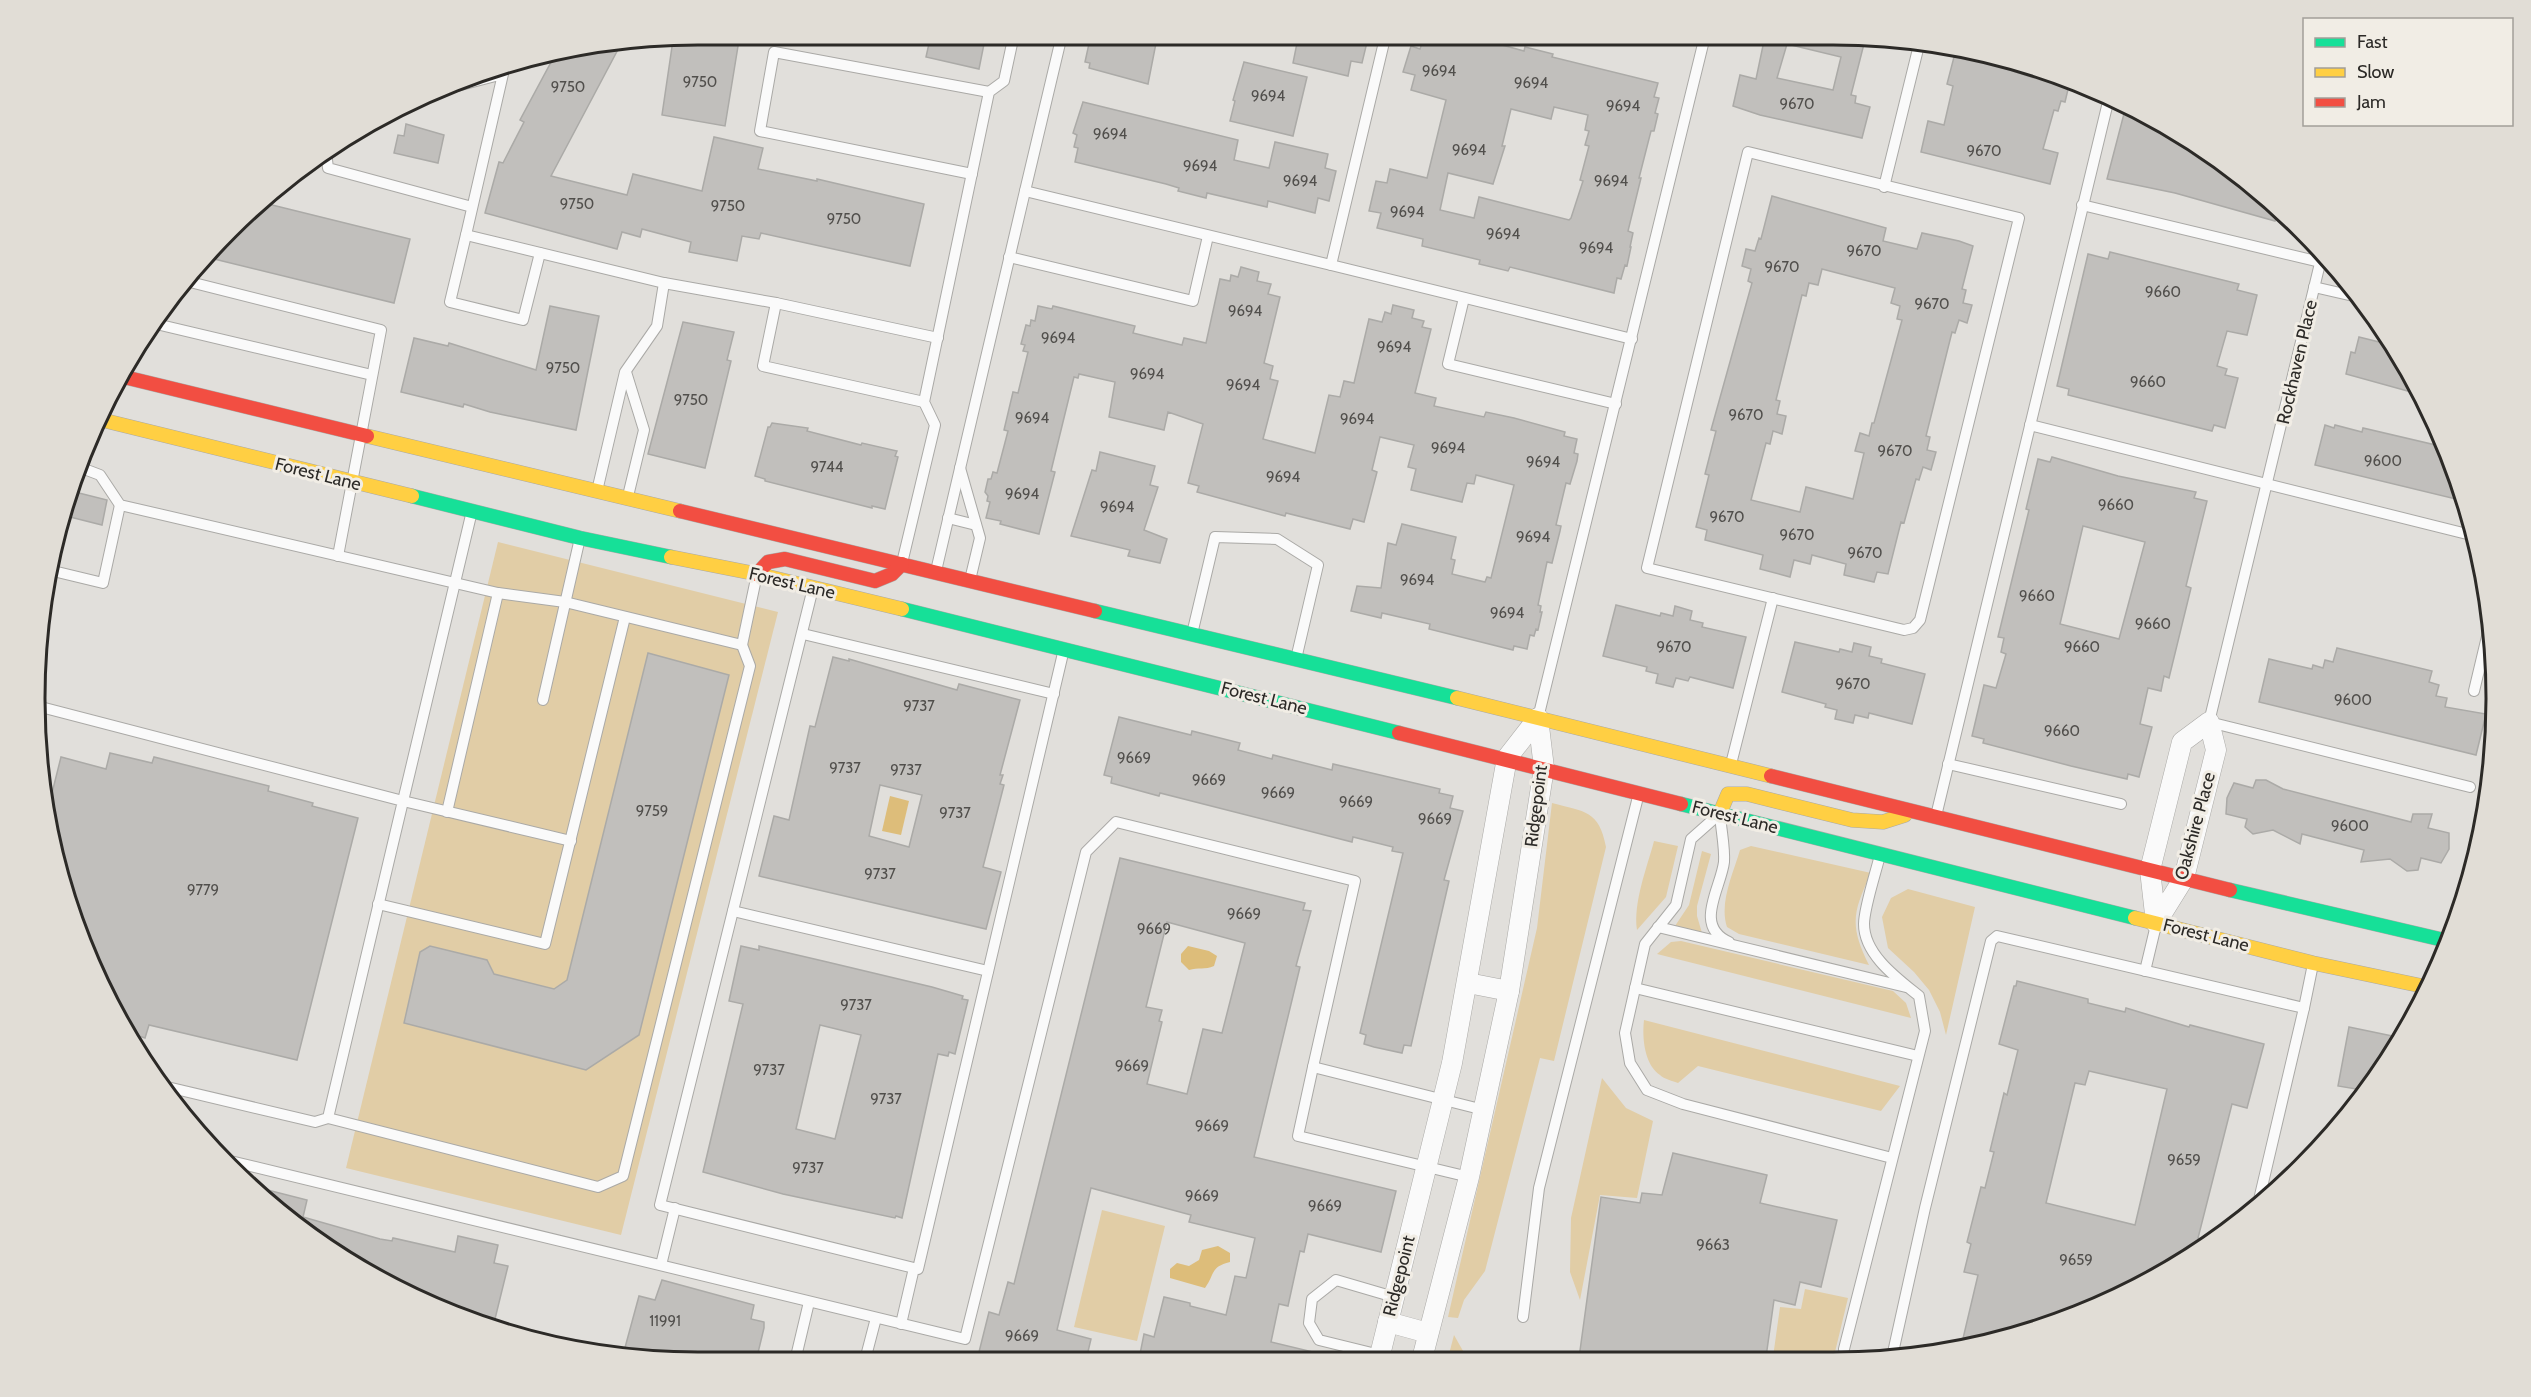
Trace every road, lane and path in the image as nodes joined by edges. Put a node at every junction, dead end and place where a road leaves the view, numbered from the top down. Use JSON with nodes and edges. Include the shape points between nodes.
{"nodes":[{"id":1,"x":1012,"y":45,"type":"edge"},
{"id":2,"x":1060,"y":45,"type":"edge"},
{"id":3,"x":1383,"y":45,"type":"edge"},
{"id":4,"x":1703,"y":45,"type":"edge"},
{"id":5,"x":1918,"y":51,"type":"edge"},
{"id":6,"x":503,"y":75,"type":"edge"},
{"id":7,"x":989,"y":92,"type":"junction"},
{"id":8,"x":2107,"y":106,"type":"edge"},
{"id":9,"x":327,"y":161,"type":"edge"},
{"id":10,"x":972,"y":174,"type":"junction"},
{"id":11,"x":1884,"y":187,"type":"junction"},
{"id":12,"x":1025,"y":191,"type":"junction"},
{"id":13,"x":2082,"y":205,"type":"junction"},
{"id":14,"x":472,"y":207,"type":"junction"},
{"id":15,"x":466,"y":235,"type":"junction"},
{"id":16,"x":1208,"y":236,"type":"junction"},
{"id":17,"x":540,"y":253,"type":"junction"},
{"id":18,"x":1009,"y":257,"type":"junction"},
{"id":19,"x":2315,"y":258,"type":"edge"},
{"id":20,"x":2320,"y":263,"type":"edge"},
{"id":21,"x":1330,"y":265,"type":"junction"},
{"id":22,"x":195,"y":283,"type":"edge"},
{"id":23,"x":664,"y":284,"type":"junction"},
{"id":24,"x":2314,"y":287,"type":"junction"},
{"id":25,"x":2345,"y":294,"type":"edge"},
{"id":26,"x":1464,"y":298,"type":"junction"},
{"id":27,"x":776,"y":303,"type":"junction"},
{"id":28,"x":162,"y":325,"type":"edge"},
{"id":29,"x":938,"y":338,"type":"junction"},
{"id":30,"x":1632,"y":339,"type":"junction"},
{"id":31,"x":626,"y":372,"type":"junction"},
{"id":32,"x":372,"y":375,"type":"junction"},
{"id":33,"x":130,"y":377,"type":"edge"},
{"id":34,"x":924,"y":402,"type":"junction"},
{"id":35,"x":1616,"y":404,"type":"junction"},
{"id":36,"x":107,"y":421,"type":"edge"},
{"id":37,"x":2030,"y":425,"type":"junction"},
{"id":38,"x":361,"y":434,"type":"junction"},
{"id":39,"x":2280,"y":435,"type":"joint"},
{"id":40,"x":959,"y":467,"type":"junction"},
{"id":41,"x":87,"y":470,"type":"edge"},
{"id":42,"x":354,"y":483,"type":"junction"},
{"id":43,"x":2268,"y":483,"type":"junction"},
{"id":44,"x":597,"y":491,"type":"junction"},
{"id":45,"x":628,"y":498,"type":"junction"},
{"id":46,"x":120,"y":505,"type":"junction"},
{"id":47,"x":472,"y":511,"type":"junction"},
{"id":48,"x":948,"y":518,"type":"junction"},
{"id":49,"x":976,"y":525,"type":"junction"},
{"id":50,"x":2465,"y":533,"type":"edge"},
{"id":51,"x":580,"y":538,"type":"junction"},
{"id":52,"x":338,"y":556,"type":"junction"},
{"id":53,"x":902,"y":564,"type":"junction"},
{"id":54,"x":58,"y":572,"type":"edge"},
{"id":55,"x":935,"y":572,"type":"junction"},
{"id":56,"x":757,"y":574,"type":"junction"},
{"id":57,"x":970,"y":580,"type":"junction"},
{"id":58,"x":455,"y":583,"type":"junction"},
{"id":59,"x":813,"y":588,"type":"junction"},
{"id":60,"x":498,"y":593,"type":"junction"},
{"id":61,"x":1773,"y":598,"type":"junction"},
{"id":62,"x":565,"y":603,"type":"junction"},
{"id":63,"x":625,"y":617,"type":"junction"},
{"id":64,"x":803,"y":634,"type":"junction"},
{"id":65,"x":1192,"y":634,"type":"junction"},
{"id":66,"x":1066,"y":643,"type":"junction"},
{"id":67,"x":742,"y":645,"type":"junction"},
{"id":68,"x":2484,"y":649,"type":"edge"},
{"id":69,"x":1296,"y":659,"type":"junction"},
{"id":70,"x":2474,"y":691,"type":"dead end"},
{"id":71,"x":1054,"y":694,"type":"junction"},
{"id":72,"x":543,"y":700,"type":"dead end"},
{"id":73,"x":45,"y":708,"type":"edge"},
{"id":74,"x":1538,"y":718,"type":"junction"},
{"id":75,"x":2209,"y":722,"type":"junction"},
{"id":76,"x":1507,"y":758,"type":"junction"},
{"id":77,"x":1948,"y":764,"type":"junction"},
{"id":78,"x":1731,"y":767,"type":"junction"},
{"id":79,"x":1544,"y":768,"type":"junction"},
{"id":80,"x":2470,"y":787,"type":"dead end"},
{"id":81,"x":1639,"y":793,"type":"junction"},
{"id":82,"x":403,"y":801,"type":"junction"},
{"id":83,"x":2121,"y":804,"type":"dead end"},
{"id":84,"x":447,"y":812,"type":"junction"},
{"id":85,"x":1914,"y":812,"type":"junction"},
{"id":86,"x":1720,"y":813,"type":"junction"},
{"id":87,"x":1936,"y":818,"type":"junction"},
{"id":88,"x":571,"y":841,"type":"junction"},
{"id":89,"x":1880,"y":853,"type":"junction"},
{"id":90,"x":2150,"y":870,"type":"junction"},
{"id":91,"x":2184,"y":878,"type":"junction"},
{"id":92,"x":378,"y":904,"type":"junction"},
{"id":93,"x":733,"y":911,"type":"junction"},
{"id":94,"x":2156,"y":922,"type":"junction"},
{"id":95,"x":1658,"y":927,"type":"junction"},
{"id":96,"x":2440,"y":939,"type":"edge"},
{"id":97,"x":1734,"y":945,"type":"junction"},
{"id":98,"x":2313,"y":963,"type":"junction"},
{"id":99,"x":2145,"y":971,"type":"junction"},
{"id":100,"x":988,"y":972,"type":"junction"},
{"id":101,"x":1468,"y":983,"type":"junction"},
{"id":102,"x":2420,"y":986,"type":"edge"},
{"id":103,"x":1635,"y":988,"type":"junction"},
{"id":104,"x":1909,"y":988,"type":"junction"},
{"id":105,"x":1509,"y":991,"type":"junction"},
{"id":106,"x":2304,"y":1008,"type":"junction"},
{"id":107,"x":1918,"y":1056,"type":"junction"},
{"id":108,"x":1313,"y":1067,"type":"junction"},
{"id":109,"x":175,"y":1089,"type":"edge"},
{"id":110,"x":1444,"y":1099,"type":"junction"},
{"id":111,"x":1484,"y":1110,"type":"junction"},
{"id":112,"x":328,"y":1118,"type":"junction"},
{"id":113,"x":1892,"y":1158,"type":"junction"},
{"id":114,"x":240,"y":1164,"type":"edge"},
{"id":115,"x":1426,"y":1167,"type":"junction"},
{"id":116,"x":1469,"y":1177,"type":"junction"},
{"id":117,"x":2261,"y":1192,"type":"edge"},
{"id":118,"x":675,"y":1208,"type":"junction"},
{"id":119,"x":661,"y":1265,"type":"junction"},
{"id":120,"x":914,"y":1268,"type":"junction"},
{"id":121,"x":1394,"y":1297,"type":"junction"},
{"id":122,"x":809,"y":1302,"type":"junction"},
{"id":123,"x":1523,"y":1317,"type":"dead end"},
{"id":124,"x":876,"y":1318,"type":"junction"},
{"id":125,"x":1388,"y":1322,"type":"junction"},
{"id":126,"x":901,"y":1324,"type":"junction"},
{"id":127,"x":1428,"y":1333,"type":"junction"},
{"id":128,"x":1844,"y":1349,"type":"dead end"},
{"id":129,"x":1894,"y":1349,"type":"edge"},
{"id":130,"x":797,"y":1352,"type":"edge"},
{"id":131,"x":867,"y":1352,"type":"edge"},
{"id":132,"x":1361,"y":1352,"type":"edge"},
{"id":133,"x":1380,"y":1352,"type":"edge"},
{"id":134,"x":1424,"y":1352,"type":"edge"}],
"edges":[{"from":1,"to":7,"type":"lane","via":[[1004,81]]},
{"from":2,"to":12,"type":"lane"},
{"from":3,"to":21,"type":"lane"},
{"from":4,"to":30,"type":"lane"},
{"from":5,"to":11,"type":"lane"},
{"from":6,"to":14,"type":"lane"},
{"from":7,"to":10,"type":"lane"},
{"from":7,"to":10,"type":"lane","via":[[774,52],[760,131]]},
{"from":8,"to":13,"type":"lane"},
{"from":9,"to":14,"type":"lane","via":[[328,168]]},
{"from":10,"to":29,"type":"lane"},
{"from":11,"to":61,"type":"lane","via":[[1748,152],[1647,568]]},
{"from":11,"to":61,"type":"lane","via":[[2019,218],[1920,620],[1913,628],[1904,630]]},
{"from":12,"to":16,"type":"lane"},
{"from":12,"to":18,"type":"lane"},
{"from":13,"to":19,"type":"lane"},
{"from":13,"to":37,"type":"lane"},
{"from":14,"to":15,"type":"lane"},
{"from":15,"to":17,"type":"lane"},
{"from":15,"to":17,"type":"lane","via":[[450,302],[513,318],[524,320]]},
{"from":16,"to":18,"type":"lane","via":[[1193,301]]},
{"from":16,"to":21,"type":"lane"},
{"from":17,"to":23,"type":"lane"},
{"from":18,"to":40,"type":"lane"},
{"from":20,"to":24,"type":"lane","name":"Rockhaven Place"},
{"from":21,"to":26,"type":"lane"},
{"from":22,"to":32,"type":"lane","via":[[381,330]]},
{"from":23,"to":27,"type":"lane"},
{"from":23,"to":31,"type":"lane","via":[[657,327]]},
{"from":24,"to":25,"type":"lane"},
{"from":24,"to":39,"type":"lane","name":"Rockhaven Place"},
{"from":26,"to":30,"type":"lane"},
{"from":26,"to":35,"type":"lane","via":[[1448,364]]},
{"from":27,"to":29,"type":"lane"},
{"from":27,"to":34,"type":"lane","via":[[763,366]]},
{"from":28,"to":32,"type":"lane"},
{"from":29,"to":34,"type":"lane"},
{"from":30,"to":35,"type":"lane"},
{"from":31,"to":44,"type":"lane"},
{"from":31,"to":45,"type":"lane","via":[[644,430]]},
{"from":32,"to":38,"type":"lane"},
{"from":33,"to":38,"type":"main road"},
{"from":34,"to":53,"type":"lane","via":[[935,424]]},
{"from":35,"to":74,"type":"lane"},
{"from":36,"to":42,"type":"main road","name":"Forest Lane"},
{"from":37,"to":43,"type":"lane"},
{"from":37,"to":77,"type":"lane"},
{"from":38,"to":42,"type":"lane"},
{"from":38,"to":44,"type":"main road"},
{"from":39,"to":43,"type":"lane","name":"Oakshire Place"},
{"from":40,"to":48,"type":"lane"},
{"from":40,"to":49,"type":"lane"},
{"from":41,"to":46,"type":"lane","via":[[100,475]]},
{"from":42,"to":47,"type":"main road","name":"Forest Lane"},
{"from":42,"to":52,"type":"lane"},
{"from":43,"to":50,"type":"lane"},
{"from":43,"to":75,"type":"lane","name":"Oakshire Place"},
{"from":44,"to":45,"type":"main road"},
{"from":45,"to":53,"type":"main road"},
{"from":46,"to":52,"type":"lane"},
{"from":46,"to":54,"type":"lane","via":[[103,583]]},
{"from":47,"to":51,"type":"main road","name":"Forest Lane"},
{"from":47,"to":58,"type":"lane"},
{"from":48,"to":49,"type":"lane"},
{"from":48,"to":55,"type":"lane"},
{"from":49,"to":57,"type":"lane","via":[[980,538]]},
{"from":51,"to":56,"type":"main road","name":"Forest Lane"},
{"from":51,"to":62,"type":"lane"},
{"from":52,"to":58,"type":"lane"},
{"from":53,"to":55,"type":"main road"},
{"from":53,"to":56,"type":"main road","via":[[892,574],[875,581],[785,559],[768,562]]},
{"from":55,"to":57,"type":"main road"},
{"from":56,"to":59,"type":"main road","name":"Forest Lane"},
{"from":56,"to":67,"type":"lane"},
{"from":57,"to":65,"type":"main road","via":[[1075,611]]},
{"from":58,"to":60,"type":"lane"},
{"from":58,"to":82,"type":"lane"},
{"from":59,"to":64,"type":"lane"},
{"from":59,"to":66,"type":"main road","name":"Forest Lane"},
{"from":60,"to":62,"type":"lane"},
{"from":60,"to":84,"type":"lane"},
{"from":61,"to":78,"type":"lane"},
{"from":62,"to":63,"type":"lane"},
{"from":62,"to":72,"type":"lane"},
{"from":63,"to":67,"type":"lane"},
{"from":63,"to":88,"type":"lane"},
{"from":64,"to":71,"type":"lane"},
{"from":64,"to":93,"type":"lane"},
{"from":65,"to":69,"type":"main road"},
{"from":65,"to":69,"type":"lane","via":[[1215,537],[1277,539],[1318,565]]},
{"from":66,"to":71,"type":"lane"},
{"from":66,"to":76,"type":"main road","name":"Forest Lane"},
{"from":67,"to":112,"type":"lane","via":[[750,666],[623,1176],[598,1187]]},
{"from":68,"to":70,"type":"lane"},
{"from":69,"to":74,"type":"main road"},
{"from":71,"to":100,"type":"lane"},
{"from":73,"to":82,"type":"lane"},
{"from":74,"to":76,"type":"street","name":"Ridgepoint"},
{"from":74,"to":78,"type":"main road"},
{"from":74,"to":79,"type":"street","name":"Ridgepoint"},
{"from":75,"to":80,"type":"lane"},
{"from":75,"to":90,"type":"street","name":"Oakshire Place","via":[[2182,742]]},
{"from":75,"to":91,"type":"street","name":"Oakshire Place","via":[[2216,750]]},
{"from":76,"to":79,"type":"main road","name":"Forest Lane"},
{"from":76,"to":101,"type":"street","name":"Ridgepoint"},
{"from":77,"to":83,"type":"lane"},
{"from":77,"to":87,"type":"lane"},
{"from":78,"to":85,"type":"main road"},
{"from":79,"to":81,"type":"main road","name":"Forest Lane"},
{"from":79,"to":105,"type":"street","name":"Ridgepoint"},
{"from":81,"to":86,"type":"main road","name":"Forest Lane"},
{"from":81,"to":123,"type":"lane","via":[[1539,1188]]},
{"from":82,"to":84,"type":"lane"},
{"from":82,"to":92,"type":"lane"},
{"from":84,"to":88,"type":"lane"},
{"from":85,"to":86,"type":"main road","via":[[1883,822],[1852,820],[1747,794],[1728,794]]},
{"from":85,"to":87,"type":"main road"},
{"from":86,"to":89,"type":"main road","name":"Forest Lane"},
{"from":86,"to":95,"type":"lane","via":[[1691,839],[1676,905]]},
{"from":86,"to":97,"type":"lane","via":[[1724,862],[1709,915],[1722,939]]},
{"from":87,"to":90,"type":"main road"},
{"from":88,"to":92,"type":"lane","via":[[545,944]]},
{"from":89,"to":94,"type":"main road","name":"Forest Lane"},
{"from":89,"to":104,"type":"lane","via":[[1864,924],[1869,945],[1888,970]]},
{"from":90,"to":91,"type":"main road"},
{"from":90,"to":94,"type":"street","name":"Oakshire Place"},
{"from":91,"to":94,"type":"street","name":"Oakshire Place"},
{"from":91,"to":96,"type":"main road"},
{"from":92,"to":112,"type":"lane"},
{"from":93,"to":100,"type":"lane"},
{"from":93,"to":118,"type":"lane","via":[[660,1205]]},
{"from":94,"to":98,"type":"main road","name":"Forest Lane"},
{"from":94,"to":99,"type":"lane"},
{"from":95,"to":97,"type":"lane"},
{"from":95,"to":103,"type":"lane","via":[[1645,944]]},
{"from":97,"to":104,"type":"lane"},
{"from":98,"to":102,"type":"main road","name":"Forest Lane"},
{"from":98,"to":106,"type":"lane"},
{"from":99,"to":106,"type":"lane"},
{"from":99,"to":129,"type":"lane","via":[[2003,937],[1991,941]]},
{"from":100,"to":120,"type":"lane","via":[[918,1269]]},
{"from":101,"to":105,"type":"street"},
{"from":101,"to":110,"type":"street","name":"Ridgepoint"},
{"from":103,"to":107,"type":"lane"},
{"from":103,"to":113,"type":"lane","via":[[1624,1033],[1630,1063],[1647,1090],[1683,1104]]},
{"from":104,"to":107,"type":"lane","via":[[1919,996],[1925,1030]]},
{"from":105,"to":111,"type":"street","name":"Ridgepoint"},
{"from":106,"to":117,"type":"lane"},
{"from":107,"to":113,"type":"lane"},
{"from":108,"to":110,"type":"lane"},
{"from":108,"to":115,"type":"lane","via":[[1298,1136]]},
{"from":108,"to":126,"type":"lane","via":[[1355,881],[1116,822],[1086,852],[965,1339]]},
{"from":109,"to":112,"type":"lane","via":[[315,1122]]},
{"from":110,"to":111,"type":"lane"},
{"from":110,"to":115,"type":"street","name":"Ridgepoint"},
{"from":111,"to":116,"type":"street","name":"Ridgepoint"},
{"from":113,"to":128,"type":"lane"},
{"from":114,"to":119,"type":"lane"},
{"from":115,"to":116,"type":"lane"},
{"from":115,"to":121,"type":"street","name":"Ridgepoint"},
{"from":116,"to":127,"type":"street","name":"Ridgepoint"},
{"from":118,"to":119,"type":"lane"},
{"from":118,"to":120,"type":"lane"},
{"from":119,"to":122,"type":"lane"},
{"from":120,"to":126,"type":"lane"},
{"from":121,"to":125,"type":"street","name":"Ridgepoint"},
{"from":121,"to":132,"type":"lane","via":[[1336,1280],[1312,1299],[1309,1323],[1319,1340]]},
{"from":122,"to":124,"type":"lane"},
{"from":122,"to":130,"type":"lane"},
{"from":124,"to":126,"type":"lane"},
{"from":124,"to":131,"type":"lane"},
{"from":125,"to":127,"type":"street"},
{"from":125,"to":133,"type":"street","name":"Ridgepoint"},
{"from":127,"to":134,"type":"street","name":"Ridgepoint"}]}
